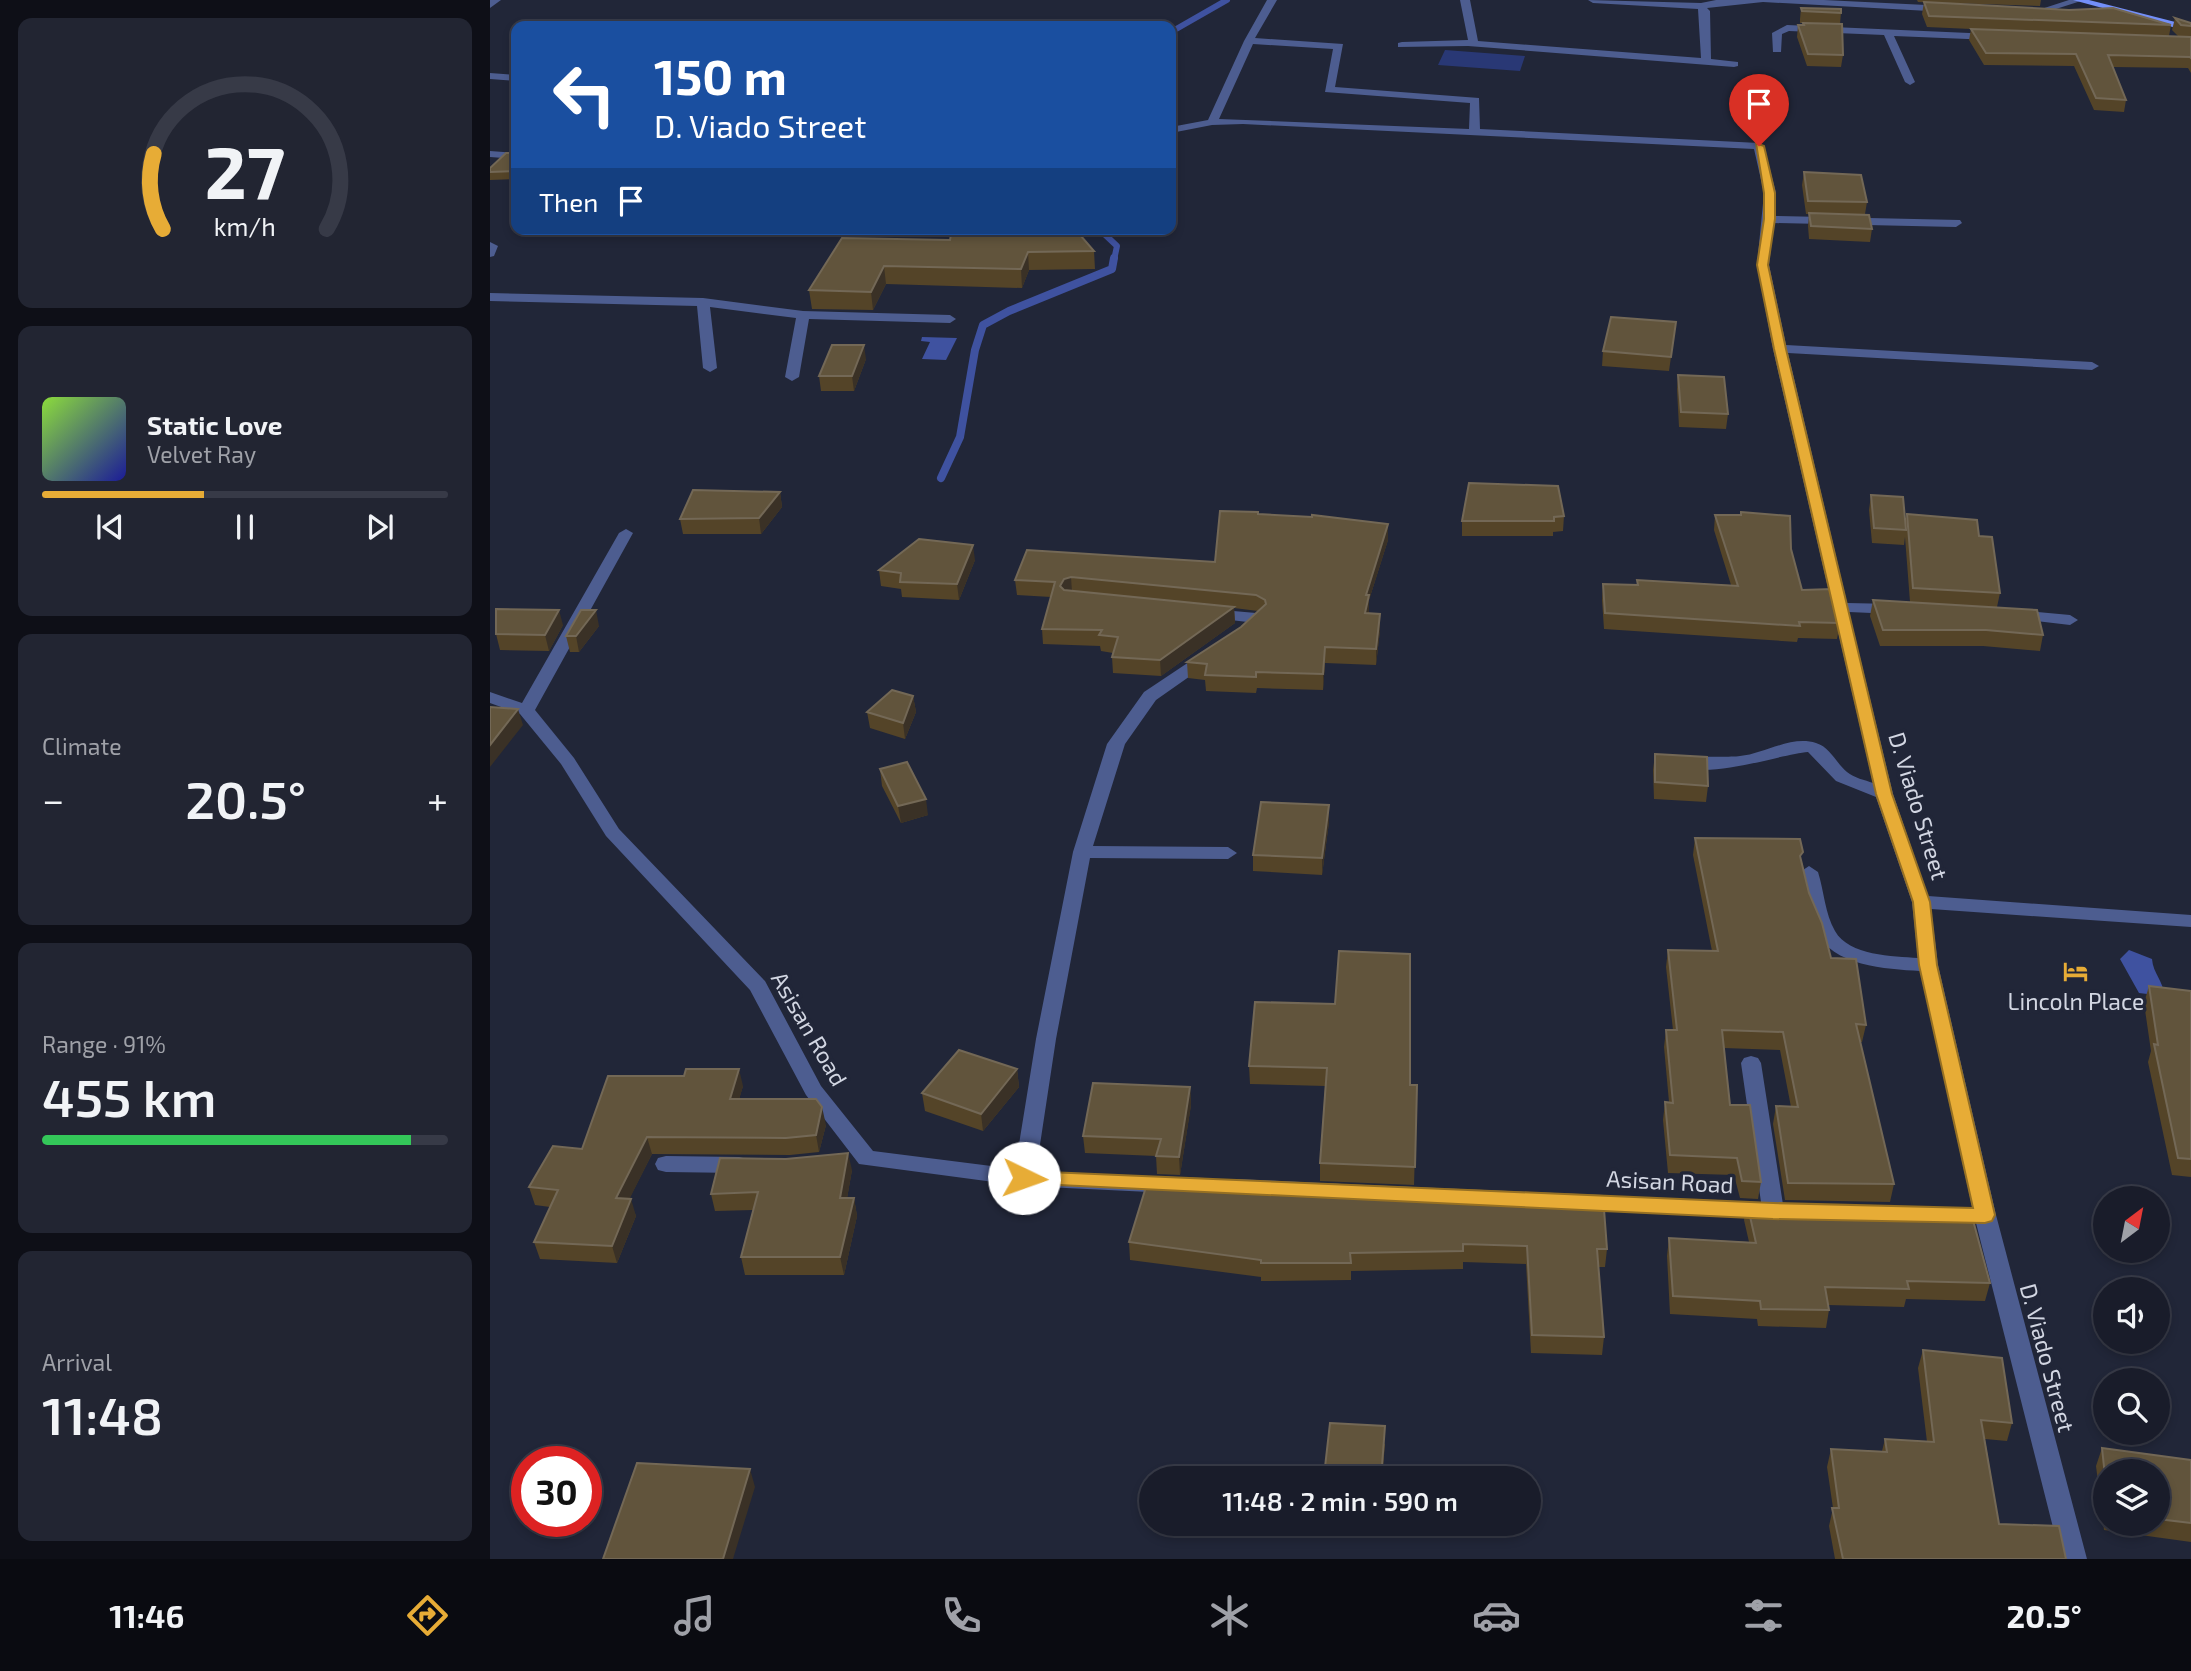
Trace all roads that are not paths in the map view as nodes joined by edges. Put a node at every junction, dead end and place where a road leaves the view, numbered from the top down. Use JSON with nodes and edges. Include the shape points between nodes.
{"nodes":[{"id":1,"x":496,"y":0,"type":"edge"},
{"id":2,"x":1272,"y":0,"type":"edge"},
{"id":3,"x":1465,"y":0,"type":"edge"},
{"id":4,"x":1593,"y":0,"type":"edge"},
{"id":5,"x":1763,"y":0,"type":"edge"},
{"id":6,"x":2078,"y":0,"type":"edge"},
{"id":7,"x":490,"y":5,"type":"edge"},
{"id":8,"x":1701,"y":6,"type":"junction"},
{"id":9,"x":1953,"y":9,"type":"edge"},
{"id":10,"x":2020,"y":12,"type":"edge"},
{"id":11,"x":2123,"y":12,"type":"junction"},
{"id":12,"x":2034,"y":13,"type":"junction"},
{"id":13,"x":2061,"y":17,"type":"edge"},
{"id":14,"x":2091,"y":17,"type":"edge"},
{"id":15,"x":2191,"y":29,"type":"edge"},
{"id":16,"x":1887,"y":32,"type":"junction"},
{"id":17,"x":1249,"y":41,"type":"junction"},
{"id":18,"x":1474,"y":44,"type":"junction"},
{"id":19,"x":1402,"y":45,"type":"dead end"},
{"id":20,"x":1961,"y":47,"type":"dead end"},
{"id":21,"x":1777,"y":50,"type":"dead end"},
{"id":22,"x":1706,"y":60,"type":"junction"},
{"id":23,"x":1734,"y":64,"type":"dead end"},
{"id":24,"x":490,"y":76,"type":"edge"},
{"id":25,"x":511,"y":78,"type":"edge"},
{"id":26,"x":1910,"y":82,"type":"dead end"},
{"id":27,"x":1212,"y":122,"type":"junction"},
{"id":28,"x":1176,"y":129,"type":"edge"},
{"id":29,"x":1474,"y":133,"type":"junction"},
{"id":30,"x":490,"y":154,"type":"edge"},
{"id":31,"x":511,"y":156,"type":"edge"},
{"id":32,"x":1769,"y":219,"type":"junction"},
{"id":33,"x":1956,"y":223,"type":"dead end"},
{"id":34,"x":490,"y":246,"type":"edge"},
{"id":35,"x":490,"y":253,"type":"edge"},
{"id":36,"x":490,"y":297,"type":"edge"},
{"id":37,"x":703,"y":303,"type":"junction"},
{"id":38,"x":803,"y":315,"type":"junction"},
{"id":39,"x":950,"y":319,"type":"dead end"},
{"id":40,"x":1780,"y":349,"type":"junction"},
{"id":41,"x":2092,"y":366,"type":"dead end"},
{"id":42,"x":710,"y":368,"type":"dead end"},
{"id":43,"x":792,"y":377,"type":"dead end"},
{"id":44,"x":626,"y":533,"type":"dead end"},
{"id":45,"x":1841,"y":607,"type":"junction"},
{"id":46,"x":1907,"y":610,"type":"edge"},
{"id":47,"x":1190,"y":612,"type":"edge"},
{"id":48,"x":1998,"y":614,"type":"edge"},
{"id":49,"x":2070,"y":620,"type":"dead end"},
{"id":50,"x":1238,"y":633,"type":"edge"},
{"id":51,"x":1219,"y":647,"type":"edge"},
{"id":52,"x":490,"y":697,"type":"edge"},
{"id":53,"x":526,"y":709,"type":"junction"},
{"id":54,"x":1664,"y":760,"type":"edge"},
{"id":55,"x":1884,"y":794,"type":"junction"},
{"id":56,"x":1082,"y":852,"type":"junction"},
{"id":57,"x":1228,"y":853,"type":"dead end"},
{"id":58,"x":1809,"y":872,"type":"dead end"},
{"id":59,"x":1921,"y":902,"type":"junction"},
{"id":60,"x":2191,"y":921,"type":"edge"},
{"id":61,"x":1928,"y":965,"type":"junction"},
{"id":62,"x":1751,"y":1063,"type":"dead end"},
{"id":63,"x":867,"y":1158,"type":"junction"},
{"id":64,"x":841,"y":1160,"type":"edge"},
{"id":65,"x":666,"y":1164,"type":"dead end"},
{"id":66,"x":763,"y":1165,"type":"edge"},
{"id":67,"x":1024,"y":1178,"type":"junction"},
{"id":68,"x":1187,"y":1185,"type":"edge"},
{"id":69,"x":1214,"y":1186,"type":"edge"},
{"id":70,"x":1364,"y":1193,"type":"edge"},
{"id":71,"x":1555,"y":1201,"type":"edge"},
{"id":72,"x":1773,"y":1211,"type":"junction"},
{"id":73,"x":1799,"y":1212,"type":"edge"},
{"id":74,"x":1959,"y":1215,"type":"edge"},
{"id":75,"x":1985,"y":1215,"type":"junction"},
{"id":76,"x":2074,"y":1559,"type":"edge"}],
"edges":[{"from":1,"to":7,"type":"street"},
{"from":2,"to":17,"type":"street"},
{"from":3,"to":18,"type":"street"},
{"from":4,"to":8,"type":"street"},
{"from":5,"to":8,"type":"street"},
{"from":5,"to":9,"type":"street"},
{"from":6,"to":11,"type":"main road"},
{"from":6,"to":12,"type":"street"},
{"from":8,"to":22,"type":"street","via":[[1705,11]]},
{"from":10,"to":12,"type":"street"},
{"from":11,"to":14,"type":"street"},
{"from":11,"to":15,"type":"main road"},
{"from":12,"to":13,"type":"street"},
{"from":16,"to":20,"type":"street","via":[[2003,41]]},
{"from":16,"to":21,"type":"street","via":[[1783,29],[1777,33]]},
{"from":16,"to":26,"type":"street"},
{"from":17,"to":27,"type":"street"},
{"from":17,"to":29,"type":"street","via":[[1339,46],[1329,90],[1475,100]]},
{"from":18,"to":19,"type":"street"},
{"from":18,"to":22,"type":"street"},
{"from":22,"to":23,"type":"street"},
{"from":24,"to":25,"type":"street"},
{"from":27,"to":28,"type":"street"},
{"from":27,"to":29,"type":"street"},
{"from":29,"to":32,"type":"street","name":"D. Viado Street","via":[[1759,146],[1770,193]]},
{"from":30,"to":31,"type":"street"},
{"from":32,"to":33,"type":"street"},
{"from":32,"to":40,"type":"street","name":"D. Viado Street","via":[[1763,265]]},
{"from":34,"to":35,"type":"street"},
{"from":36,"to":37,"type":"street"},
{"from":37,"to":38,"type":"street"},
{"from":37,"to":42,"type":"street"},
{"from":38,"to":39,"type":"street"},
{"from":38,"to":43,"type":"street"},
{"from":40,"to":41,"type":"street"},
{"from":40,"to":45,"type":"street","name":"D. Viado Street"},
{"from":44,"to":53,"type":"street"},
{"from":45,"to":46,"type":"street"},
{"from":45,"to":55,"type":"street","name":"D. Viado Street"},
{"from":47,"to":50,"type":"street","via":[[1256,618]]},
{"from":48,"to":49,"type":"street"},
{"from":51,"to":56,"type":"street","via":[[1150,696],[1116,744]]},
{"from":52,"to":53,"type":"street"},
{"from":53,"to":63,"type":"street","name":"Asisan Road","via":[[568,762],[612,832],[758,986],[813,1090]]},
{"from":54,"to":55,"type":"street","via":[[1746,761],[1812,747],[1842,777]]},
{"from":55,"to":59,"type":"street","name":"D. Viado Street"},
{"from":56,"to":57,"type":"street"},
{"from":56,"to":67,"type":"street"},
{"from":58,"to":61,"type":"street","via":[[1827,937],[1847,952]]},
{"from":59,"to":60,"type":"street"},
{"from":59,"to":61,"type":"street","name":"D. Viado Street"},
{"from":61,"to":75,"type":"street","name":"D. Viado Street"},
{"from":62,"to":72,"type":"street"},
{"from":63,"to":64,"type":"street"},
{"from":63,"to":67,"type":"street"},
{"from":65,"to":66,"type":"street"},
{"from":67,"to":68,"type":"street"},
{"from":69,"to":70,"type":"street"},
{"from":71,"to":72,"type":"street","name":"Asisan Road"},
{"from":72,"to":73,"type":"street","name":"Asisan Road"},
{"from":74,"to":75,"type":"street"},
{"from":75,"to":76,"type":"street","name":"D. Viado Street"}]}
